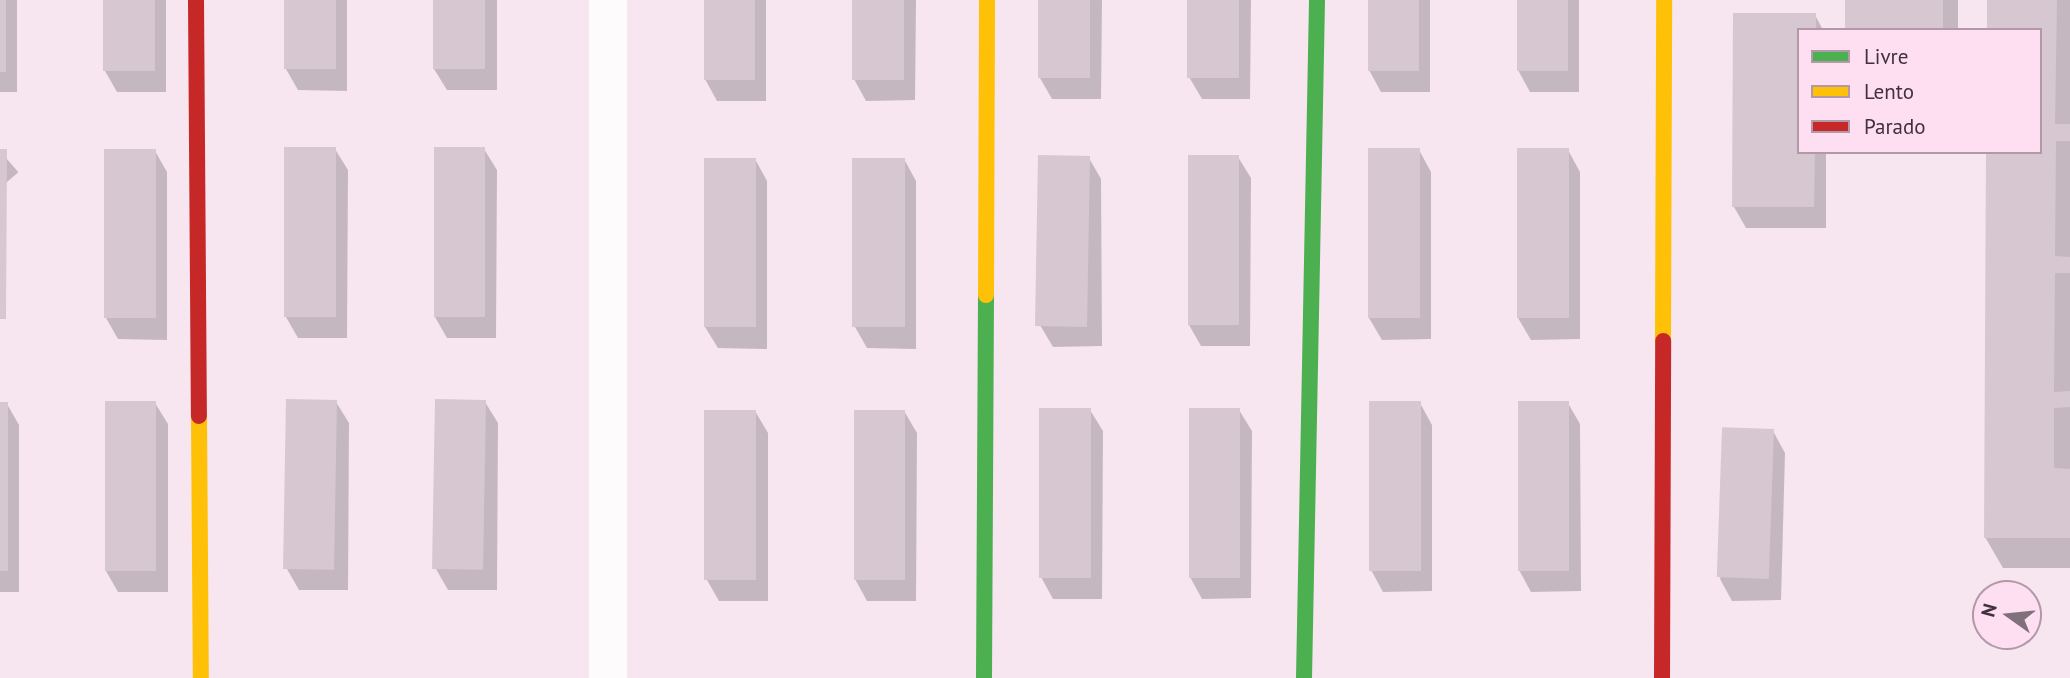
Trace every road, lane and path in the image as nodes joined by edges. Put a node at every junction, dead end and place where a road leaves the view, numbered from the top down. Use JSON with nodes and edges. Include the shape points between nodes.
{"nodes":[{"id":1,"x":196,"y":0,"type":"edge"},
{"id":2,"x":608,"y":0,"type":"edge"},
{"id":3,"x":987,"y":0,"type":"edge"},
{"id":4,"x":1317,"y":0,"type":"edge"},
{"id":5,"x":1664,"y":0,"type":"edge"},
{"id":6,"x":201,"y":678,"type":"edge"},
{"id":7,"x":608,"y":678,"type":"edge"},
{"id":8,"x":984,"y":678,"type":"edge"},
{"id":9,"x":1304,"y":678,"type":"edge"},
{"id":10,"x":1662,"y":678,"type":"edge"}],
"edges":[{"from":1,"to":6,"type":"street"},
{"from":2,"to":7,"type":"street"},
{"from":3,"to":8,"type":"street"},
{"from":4,"to":9,"type":"street"},
{"from":5,"to":10,"type":"street"}]}
